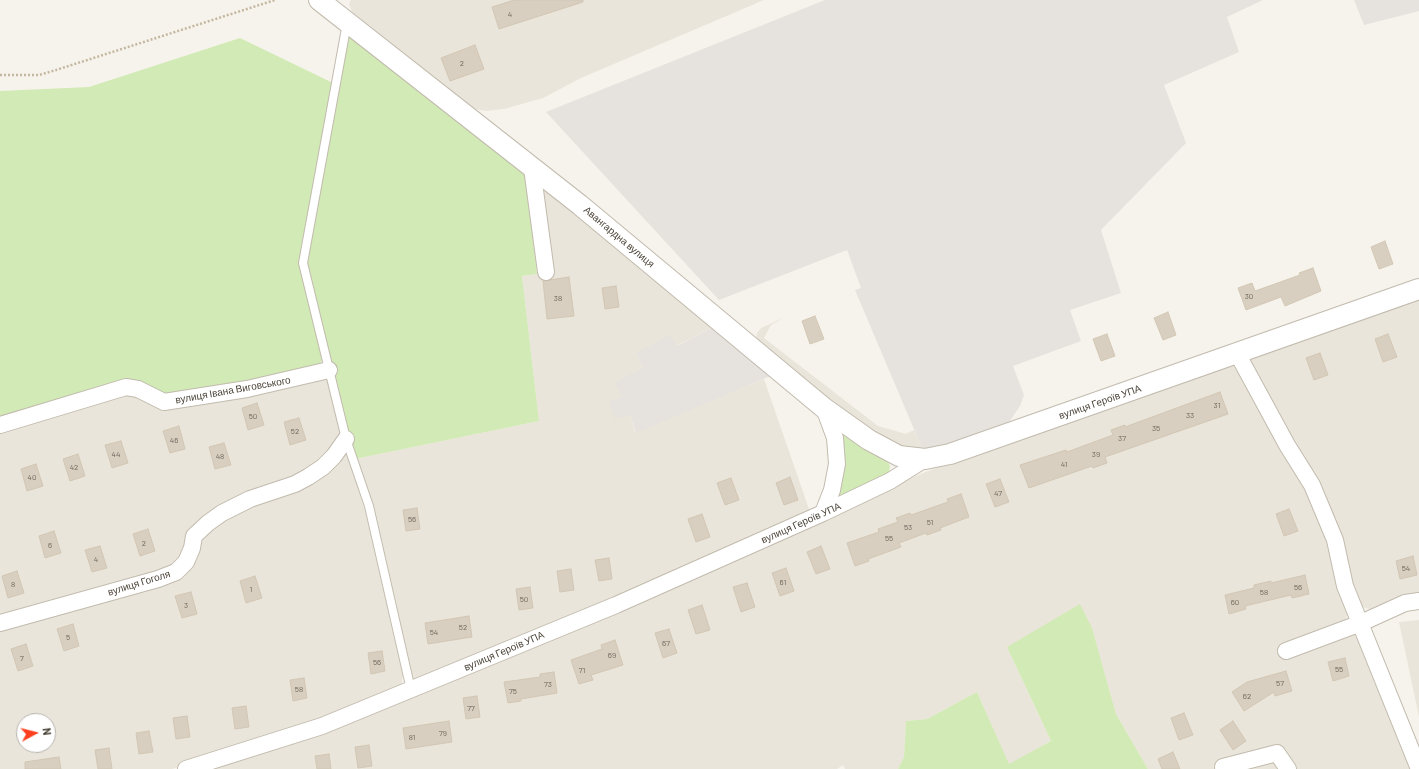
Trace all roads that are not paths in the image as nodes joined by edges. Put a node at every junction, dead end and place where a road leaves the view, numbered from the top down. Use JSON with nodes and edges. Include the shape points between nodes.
{"nodes":[{"id":1,"x":326,"y":2,"type":"edge"},
{"id":2,"x":347,"y":22,"type":"junction"},
{"id":3,"x":532,"y":168,"type":"junction"},
{"id":4,"x":546,"y":272,"type":"dead end"},
{"id":5,"x":1419,"y":288,"type":"edge"},
{"id":6,"x":1237,"y":353,"type":"junction"},
{"id":7,"x":330,"y":370,"type":"junction"},
{"id":8,"x":824,"y":408,"type":"junction"},
{"id":9,"x":0,"y":425,"type":"edge"},
{"id":10,"x":346,"y":438,"type":"junction"},
{"id":11,"x":925,"y":459,"type":"junction"},
{"id":12,"x":823,"y":513,"type":"junction"},
{"id":13,"x":1419,"y":601,"type":"edge"},
{"id":14,"x":0,"y":623,"type":"edge"},
{"id":15,"x":1361,"y":623,"type":"junction"},
{"id":16,"x":1286,"y":652,"type":"dead end"},
{"id":17,"x":411,"y":690,"type":"junction"},
{"id":18,"x":1223,"y":767,"type":"dead end"},
{"id":19,"x":186,"y":769,"type":"edge"},
{"id":20,"x":1288,"y":769,"type":"edge"},
{"id":21,"x":1418,"y":769,"type":"edge"}],
"edges":[{"from":1,"to":2,"type":"street","name":"Авангардна вулиця"},
{"from":2,"to":3,"type":"street","name":"Авангардна вулиця"},
{"from":2,"to":7,"type":"lane","via":[[303,263]]},
{"from":3,"to":4,"type":"street"},
{"from":3,"to":8,"type":"street","name":"Авангардна вулиця"},
{"from":5,"to":6,"type":"street","name":"вулиця Героїв УПА"},
{"from":6,"to":11,"type":"street","name":"вулиця Героїв УПА","via":[[950,454]]},
{"from":6,"to":15,"type":"street","via":[[1312,485],[1335,540],[1345,586]]},
{"from":7,"to":9,"type":"street","name":"вулиця Івана Виговського","via":[[247,389],[164,402],[138,389],[126,387]]},
{"from":7,"to":10,"type":"lane"},
{"from":8,"to":11,"type":"street","name":"Авангардна вулиця","via":[[869,440],[899,456]]},
{"from":8,"to":12,"type":"street","via":[[835,438],[837,464],[832,490]]},
{"from":10,"to":14,"type":"street","name":"вулиця Гоголя","via":[[334,456],[308,477],[250,499],[208,523],[194,536],[186,562],[176,572]]},
{"from":10,"to":17,"type":"lane","via":[[369,506]]},
{"from":11,"to":12,"type":"street","name":"вулиця Героїв УПА","via":[[890,481]]},
{"from":12,"to":17,"type":"street","name":"вулиця Героїв УПА","via":[[616,605]]},
{"from":13,"to":15,"type":"street","via":[[1405,603]]},
{"from":15,"to":16,"type":"street"},
{"from":15,"to":21,"type":"street"},
{"from":17,"to":19,"type":"street","name":"вулиця Героїв УПА","via":[[322,726]]},
{"from":18,"to":20,"type":"street","via":[[1277,753]]}]}
